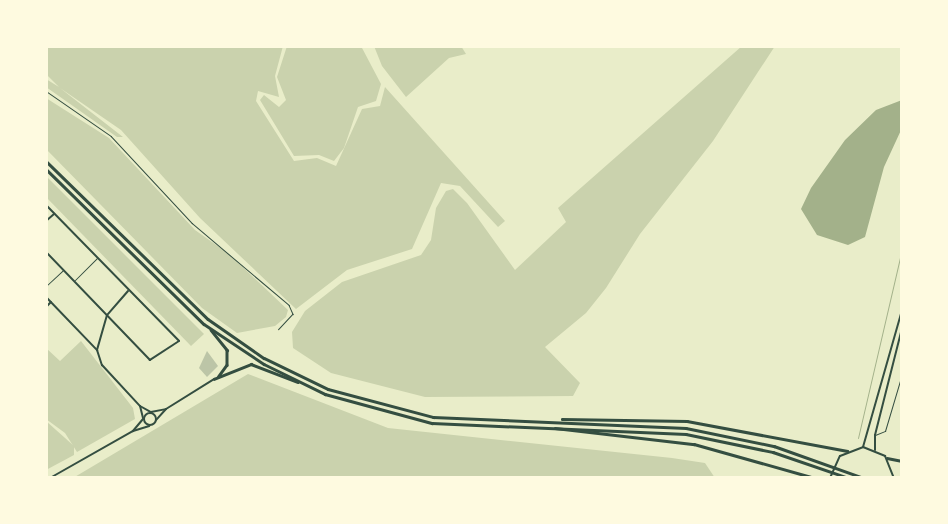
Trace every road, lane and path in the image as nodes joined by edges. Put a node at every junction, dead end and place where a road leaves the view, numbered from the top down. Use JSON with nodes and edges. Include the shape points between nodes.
{"nodes":[{"id":1,"x":46,"y":91,"type":"edge"},
{"id":2,"x":46,"y":161,"type":"edge"},
{"id":3,"x":46,"y":169,"type":"edge"},
{"id":4,"x":46,"y":205,"type":"edge"},
{"id":5,"x":54,"y":214,"type":"junction"},
{"id":6,"x":46,"y":221,"type":"edge"},
{"id":7,"x":46,"y":252,"type":"edge"},
{"id":8,"x":97,"y":258,"type":"junction"},
{"id":9,"x":63,"y":270,"type":"junction"},
{"id":10,"x":74,"y":281,"type":"junction"},
{"id":11,"x":46,"y":286,"type":"edge"},
{"id":12,"x":129,"y":290,"type":"junction"},
{"id":13,"x":46,"y":297,"type":"edge"},
{"id":14,"x":51,"y":302,"type":"junction"},
{"id":15,"x":46,"y":307,"type":"edge"},
{"id":16,"x":902,"y":310,"type":"edge"},
{"id":17,"x":107,"y":315,"type":"junction"},
{"id":18,"x":204,"y":324,"type":"junction"},
{"id":19,"x":902,"y":328,"type":"edge"},
{"id":20,"x":279,"y":329,"type":"dead end"},
{"id":21,"x":97,"y":350,"type":"junction"},
{"id":22,"x":902,"y":374,"type":"edge"},
{"id":23,"x":214,"y":379,"type":"junction"},
{"id":24,"x":302,"y":383,"type":"junction"},
{"id":25,"x":140,"y":406,"type":"junction"},
{"id":26,"x":166,"y":409,"type":"junction"},
{"id":27,"x":151,"y":413,"type":"junction"},
{"id":28,"x":144,"y":418,"type":"junction"},
{"id":29,"x":156,"y":420,"type":"junction"},
{"id":30,"x":528,"y":421,"type":"junction"},
{"id":31,"x":150,"y":426,"type":"junction"},
{"id":32,"x":533,"y":427,"type":"junction"},
{"id":33,"x":133,"y":431,"type":"junction"},
{"id":34,"x":875,"y":435,"type":"junction"},
{"id":35,"x":863,"y":447,"type":"junction"},
{"id":36,"x":847,"y":450,"type":"junction"},
{"id":37,"x":875,"y":450,"type":"junction"},
{"id":38,"x":887,"y":458,"type":"junction"},
{"id":39,"x":902,"y":461,"type":"edge"},
{"id":40,"x":50,"y":478,"type":"edge"},
{"id":41,"x":815,"y":478,"type":"edge"},
{"id":42,"x":830,"y":478,"type":"edge"},
{"id":43,"x":849,"y":478,"type":"edge"},
{"id":44,"x":864,"y":478,"type":"edge"},
{"id":45,"x":894,"y":478,"type":"edge"}],
"edges":[{"from":1,"to":20,"type":"lane","via":[[111,136],[192,223],[289,305],[293,314]]},
{"from":2,"to":30,"type":"highway","via":[[178,294],[272,362],[328,389],[400,411]]},
{"from":3,"to":18,"type":"highway"},
{"from":4,"to":5,"type":"street"},
{"from":5,"to":6,"type":"street"},
{"from":5,"to":8,"type":"street"},
{"from":7,"to":9,"type":"street"},
{"from":8,"to":10,"type":"street"},
{"from":8,"to":12,"type":"street"},
{"from":9,"to":10,"type":"street"},
{"from":9,"to":11,"type":"street"},
{"from":10,"to":17,"type":"street"},
{"from":12,"to":17,"type":"street"},
{"from":12,"to":17,"type":"street","via":[[179,342],[150,360]]},
{"from":13,"to":14,"type":"street"},
{"from":14,"to":15,"type":"street"},
{"from":14,"to":21,"type":"street"},
{"from":16,"to":35,"type":"street"},
{"from":17,"to":21,"type":"street"},
{"from":18,"to":23,"type":"highway","via":[[227,350],[227,365]]},
{"from":18,"to":24,"type":"highway"},
{"from":19,"to":34,"type":"street"},
{"from":21,"to":25,"type":"street","via":[[102,365]]},
{"from":22,"to":34,"type":"street","via":[[885,431]]},
{"from":23,"to":24,"type":"highway","via":[[251,364]]},
{"from":23,"to":26,"type":"street"},
{"from":24,"to":32,"type":"highway","via":[[399,417],[480,426]]},
{"from":25,"to":27,"type":"street"},
{"from":25,"to":28,"type":"street"},
{"from":26,"to":27,"type":"street"},
{"from":26,"to":29,"type":"street"},
{"from":27,"to":28,"type":"street"},
{"from":27,"to":29,"type":"street"},
{"from":28,"to":31,"type":"street"},
{"from":28,"to":33,"type":"street"},
{"from":29,"to":31,"type":"street"},
{"from":30,"to":36,"type":"highway","via":[[687,421]]},
{"from":30,"to":44,"type":"highway","via":[[686,428],[824,462]]},
{"from":31,"to":33,"type":"street"},
{"from":32,"to":41,"type":"highway","via":[[694,444]]},
{"from":32,"to":43,"type":"highway","via":[[686,434],[822,467]]},
{"from":33,"to":40,"type":"street"},
{"from":34,"to":37,"type":"street"},
{"from":35,"to":36,"type":"street"},
{"from":35,"to":37,"type":"street"},
{"from":36,"to":42,"type":"street","via":[[836,461]]},
{"from":37,"to":38,"type":"street"},
{"from":38,"to":39,"type":"highway"},
{"from":38,"to":45,"type":"street"}]}
